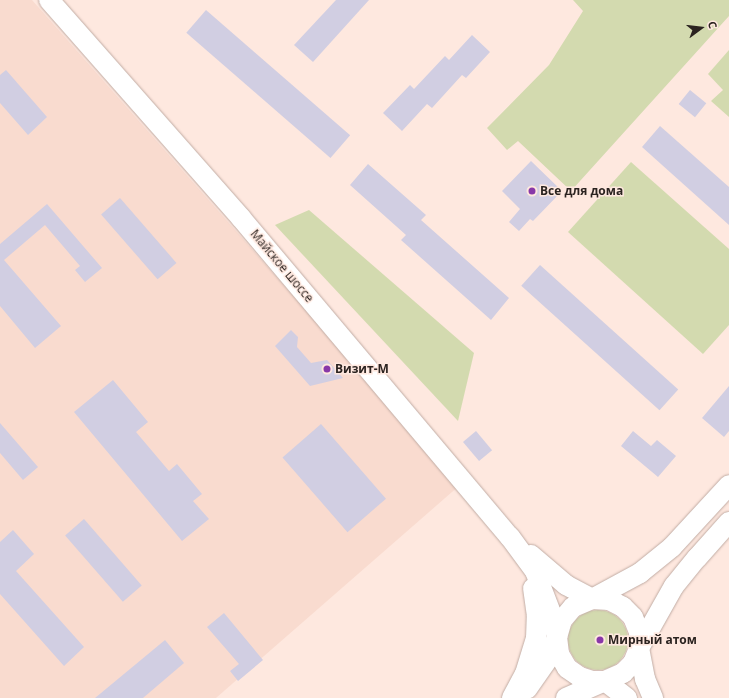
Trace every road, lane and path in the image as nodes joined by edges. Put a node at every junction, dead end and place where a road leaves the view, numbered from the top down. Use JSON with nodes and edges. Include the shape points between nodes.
{"nodes":[{"id":1,"x":49,"y":0,"type":"edge"},
{"id":2,"x":729,"y":485,"type":"edge"},
{"id":3,"x":729,"y":522,"type":"edge"},
{"id":4,"x":510,"y":537,"type":"junction"},
{"id":5,"x":592,"y":599,"type":"junction"},
{"id":6,"x":557,"y":637,"type":"junction"},
{"id":7,"x":639,"y":648,"type":"junction"},
{"id":8,"x":605,"y":681,"type":"junction"},
{"id":9,"x":512,"y":698,"type":"edge"},
{"id":10,"x":521,"y":698,"type":"edge"},
{"id":11,"x":566,"y":698,"type":"edge"},
{"id":12,"x":627,"y":698,"type":"edge"},
{"id":13,"x":653,"y":698,"type":"edge"}],
"edges":[{"from":1,"to":4,"type":"street","name":"Майское шоссе","via":[[241,218]]},
{"from":2,"to":5,"type":"street","via":[[672,547],[640,573]]},
{"from":3,"to":7,"type":"street","via":[[674,586]]},
{"from":4,"to":5,"type":"street","name":"Майское шоссе","via":[[566,585]]},
{"from":4,"to":6,"type":"street","name":"Майское шоссе","via":[[535,571]]},
{"from":4,"to":9,"type":"street","name":"Майское шоссе","via":[[523,557],[535,595],[537,616],[536,639],[531,658]]},
{"from":5,"to":6,"type":"street","via":[[573,607],[562,620]]},
{"from":5,"to":7,"type":"street","via":[[609,600],[623,607],[633,617],[639,632]]},
{"from":6,"to":8,"type":"street","via":[[559,654],[567,668],[580,677],[592,681]]},
{"from":6,"to":10,"type":"street","via":[[549,657]]},
{"from":7,"to":8,"type":"street","via":[[633,663],[624,673]]},
{"from":7,"to":13,"type":"street","via":[[645,679]]},
{"from":8,"to":11,"type":"street"},
{"from":8,"to":12,"type":"street"}]}
